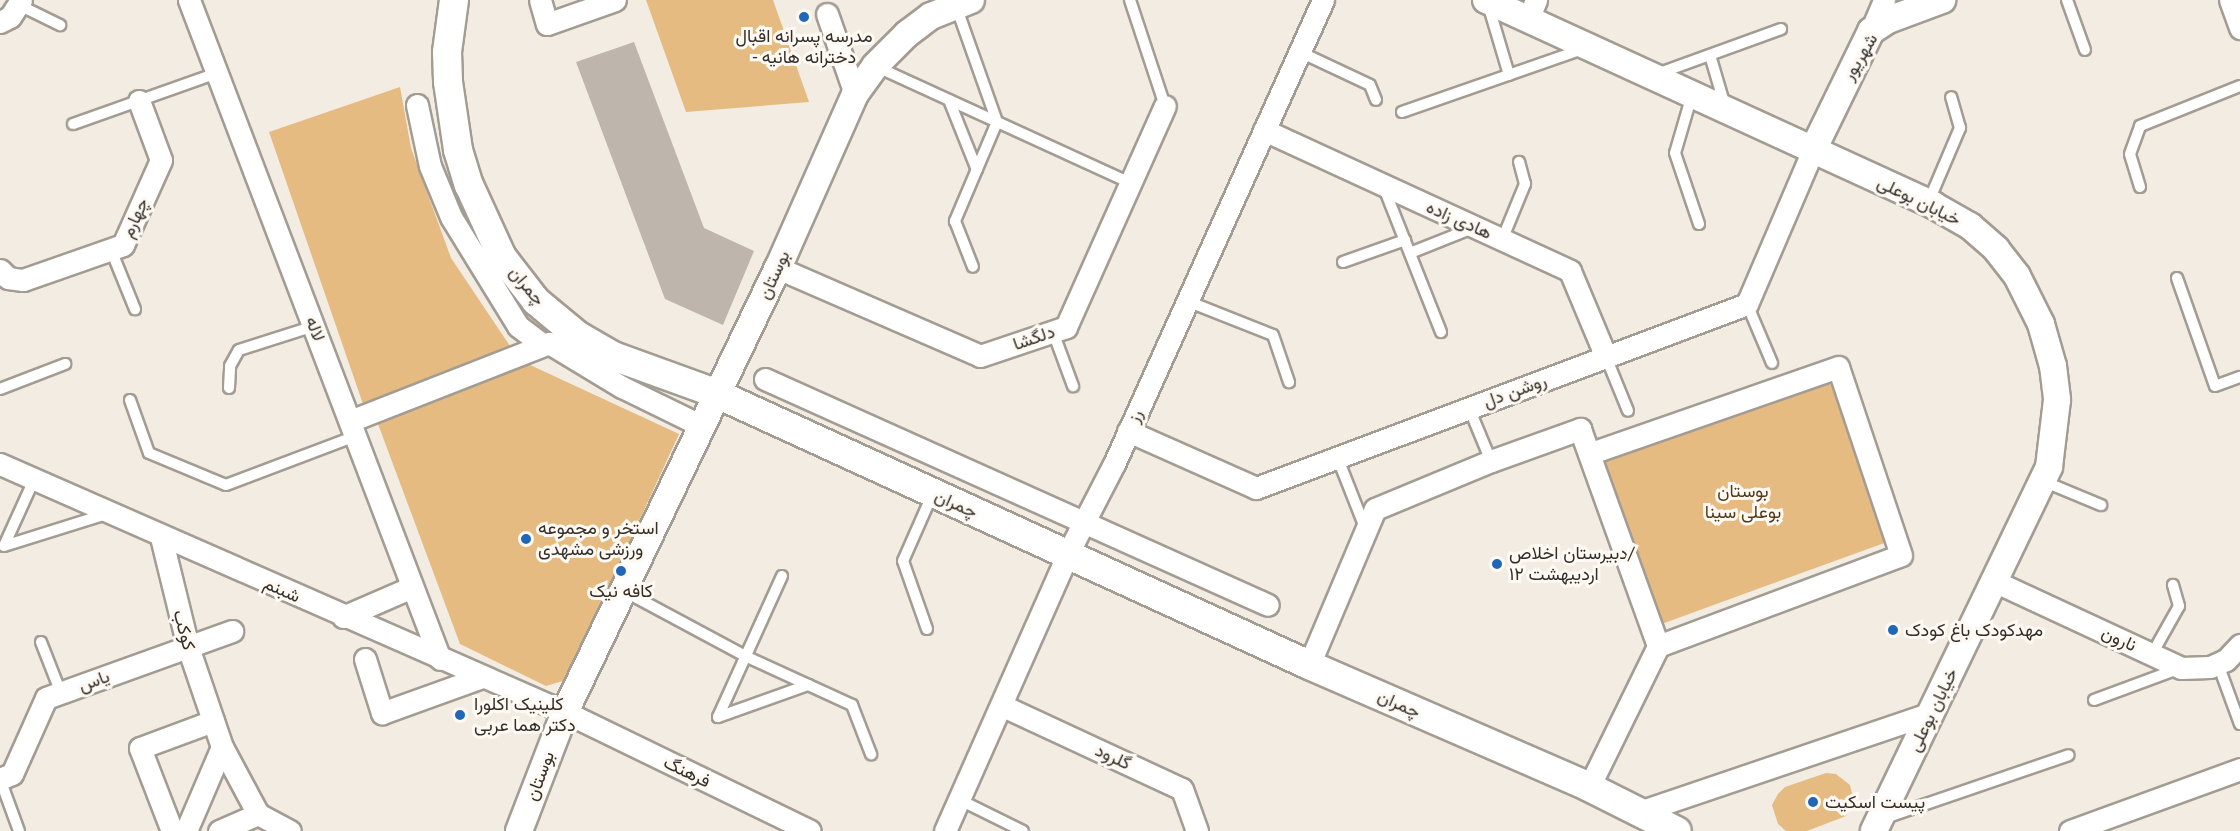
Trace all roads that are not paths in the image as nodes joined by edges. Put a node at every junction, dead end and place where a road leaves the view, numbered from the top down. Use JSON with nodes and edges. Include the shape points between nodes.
{"nodes":[{"id":1,"x":189,"y":0,"type":"edge"},
{"id":2,"x":454,"y":0,"type":"edge"},
{"id":3,"x":540,"y":0,"type":"edge"},
{"id":4,"x":615,"y":0,"type":"edge"},
{"id":5,"x":1130,"y":0,"type":"edge"},
{"id":6,"x":1323,"y":0,"type":"edge"},
{"id":7,"x":1487,"y":0,"type":"edge"},
{"id":8,"x":1884,"y":0,"type":"edge"},
{"id":9,"x":2067,"y":0,"type":"edge"},
{"id":10,"x":2230,"y":0,"type":"edge"},
{"id":11,"x":1936,"y":1,"type":"edge"},
{"id":12,"x":20,"y":2,"type":"edge"},
{"id":13,"x":963,"y":3,"type":"edge"},
{"id":14,"x":1532,"y":10,"type":"edge"},
{"id":15,"x":827,"y":14,"type":"dead end"},
{"id":16,"x":0,"y":22,"type":"edge"},
{"id":17,"x":60,"y":25,"type":"dead end"},
{"id":18,"x":2240,"y":28,"type":"edge"},
{"id":19,"x":1781,"y":29,"type":"dead end"},
{"id":20,"x":1871,"y":31,"type":"junction"},
{"id":21,"x":1589,"y":47,"type":"junction"},
{"id":22,"x":2085,"y":50,"type":"dead end"},
{"id":23,"x":1300,"y":52,"type":"junction"},
{"id":24,"x":1710,"y":55,"type":"junction"},
{"id":25,"x":874,"y":66,"type":"junction"},
{"id":26,"x":217,"y":73,"type":"junction"},
{"id":27,"x":1509,"y":75,"type":"junction"},
{"id":28,"x":1652,"y":76,"type":"junction"},
{"id":29,"x":2240,"y":86,"type":"edge"},
{"id":30,"x":855,"y":94,"type":"junction"},
{"id":31,"x":1692,"y":94,"type":"junction"},
{"id":32,"x":1951,"y":97,"type":"dead end"},
{"id":33,"x":949,"y":100,"type":"junction"},
{"id":34,"x":1377,"y":100,"type":"dead end"},
{"id":35,"x":139,"y":101,"type":"junction"},
{"id":36,"x":417,"y":105,"type":"dead end"},
{"id":37,"x":1165,"y":106,"type":"joint"},
{"id":38,"x":1726,"y":110,"type":"junction"},
{"id":39,"x":1402,"y":112,"type":"dead end"},
{"id":40,"x":997,"y":122,"type":"junction"},
{"id":41,"x":73,"y":124,"type":"dead end"},
{"id":42,"x":1264,"y":130,"type":"junction"},
{"id":43,"x":1813,"y":150,"type":"junction"},
{"id":44,"x":1520,"y":162,"type":"dead end"},
{"id":45,"x":977,"y":170,"type":"junction"},
{"id":46,"x":1130,"y":183,"type":"junction"},
{"id":47,"x":1383,"y":185,"type":"junction"},
{"id":48,"x":2140,"y":187,"type":"dead end"},
{"id":49,"x":1928,"y":203,"type":"junction"},
{"id":50,"x":1699,"y":224,"type":"dead end"},
{"id":51,"x":1473,"y":228,"type":"junction"},
{"id":52,"x":1405,"y":240,"type":"junction"},
{"id":53,"x":1502,"y":240,"type":"junction"},
{"id":54,"x":111,"y":250,"type":"junction"},
{"id":55,"x":1410,"y":253,"type":"junction"},
{"id":56,"x":1343,"y":262,"type":"dead end"},
{"id":57,"x":973,"y":267,"type":"dead end"},
{"id":58,"x":778,"y":268,"type":"junction"},
{"id":59,"x":0,"y":270,"type":"edge"},
{"id":60,"x":2177,"y":278,"type":"dead end"},
{"id":61,"x":1187,"y":301,"type":"junction"},
{"id":62,"x":1747,"y":304,"type":"junction"},
{"id":63,"x":135,"y":309,"type":"dead end"},
{"id":64,"x":314,"y":327,"type":"junction"},
{"id":65,"x":1053,"y":332,"type":"junction"},
{"id":66,"x":1441,"y":332,"type":"dead end"},
{"id":67,"x":543,"y":345,"type":"junction"},
{"id":68,"x":1606,"y":357,"type":"junction"},
{"id":69,"x":1772,"y":363,"type":"dead end"},
{"id":70,"x":65,"y":364,"type":"dead end"},
{"id":71,"x":2240,"y":377,"type":"edge"},
{"id":72,"x":765,"y":379,"type":"dead end"},
{"id":73,"x":1289,"y":382,"type":"dead end"},
{"id":74,"x":1073,"y":386,"type":"dead end"},
{"id":75,"x":229,"y":388,"type":"dead end"},
{"id":76,"x":0,"y":389,"type":"edge"},
{"id":77,"x":715,"y":393,"type":"junction"},
{"id":78,"x":130,"y":400,"type":"dead end"},
{"id":79,"x":1469,"y":408,"type":"junction"},
{"id":80,"x":1628,"y":411,"type":"dead end"},
{"id":81,"x":700,"y":425,"type":"junction"},
{"id":82,"x":353,"y":428,"type":"junction"},
{"id":83,"x":1128,"y":431,"type":"junction"},
{"id":84,"x":1591,"y":453,"type":"junction"},
{"id":85,"x":1338,"y":459,"type":"junction"},
{"id":86,"x":1491,"y":460,"type":"junction"},
{"id":87,"x":0,"y":464,"type":"edge"},
{"id":88,"x":2042,"y":481,"type":"junction"},
{"id":89,"x":33,"y":482,"type":"junction"},
{"id":90,"x":933,"y":493,"type":"junction"},
{"id":91,"x":2101,"y":505,"type":"dead end"},
{"id":92,"x":109,"y":513,"type":"junction"},
{"id":93,"x":1083,"y":523,"type":"junction"},
{"id":94,"x":1366,"y":530,"type":"junction"},
{"id":95,"x":161,"y":537,"type":"junction"},
{"id":96,"x":1068,"y":553,"type":"junction"},
{"id":97,"x":782,"y":576,"type":"dead end"},
{"id":98,"x":1996,"y":582,"type":"junction"},
{"id":99,"x":2173,"y":585,"type":"dead end"},
{"id":100,"x":412,"y":587,"type":"junction"},
{"id":101,"x":623,"y":591,"type":"junction"},
{"id":102,"x":1268,"y":605,"type":"dead end"},
{"id":103,"x":343,"y":617,"type":"junction"},
{"id":104,"x":927,"y":629,"type":"dead end"},
{"id":105,"x":232,"y":631,"type":"dead end"},
{"id":106,"x":42,"y":642,"type":"dead end"},
{"id":107,"x":2240,"y":645,"type":"edge"},
{"id":108,"x":1658,"y":646,"type":"junction"},
{"id":109,"x":188,"y":647,"type":"junction"},
{"id":110,"x":2152,"y":654,"type":"junction"},
{"id":111,"x":745,"y":656,"type":"junction"},
{"id":112,"x":365,"y":659,"type":"dead end"},
{"id":113,"x":440,"y":659,"type":"junction"},
{"id":114,"x":2218,"y":664,"type":"junction"},
{"id":115,"x":1309,"y":665,"type":"junction"},
{"id":116,"x":2181,"y":668,"type":"junction"},
{"id":117,"x":482,"y":677,"type":"junction"},
{"id":118,"x":808,"y":685,"type":"junction"},
{"id":119,"x":61,"y":693,"type":"junction"},
{"id":120,"x":2094,"y":700,"type":"dead end"},
{"id":121,"x":1003,"y":706,"type":"junction"},
{"id":122,"x":565,"y":712,"type":"junction"},
{"id":123,"x":1932,"y":713,"type":"junction"},
{"id":124,"x":213,"y":721,"type":"junction"},
{"id":125,"x":2240,"y":724,"type":"edge"},
{"id":126,"x":222,"y":747,"type":"junction"},
{"id":127,"x":872,"y":754,"type":"dead end"},
{"id":128,"x":2069,"y":755,"type":"dead end"},
{"id":129,"x":2240,"y":769,"type":"edge"},
{"id":130,"x":0,"y":779,"type":"edge"},
{"id":131,"x":1588,"y":787,"type":"junction"},
{"id":132,"x":960,"y":800,"type":"junction"},
{"id":133,"x":1639,"y":812,"type":"junction"},
{"id":134,"x":258,"y":814,"type":"junction"},
{"id":135,"x":1877,"y":825,"type":"edge"},
{"id":136,"x":19,"y":831,"type":"edge"},
{"id":137,"x":172,"y":831,"type":"edge"},
{"id":138,"x":186,"y":831,"type":"edge"},
{"id":139,"x":219,"y":831,"type":"edge"},
{"id":140,"x":290,"y":831,"type":"edge"},
{"id":141,"x":519,"y":831,"type":"edge"},
{"id":142,"x":810,"y":831,"type":"edge"},
{"id":143,"x":945,"y":831,"type":"edge"},
{"id":144,"x":1023,"y":831,"type":"edge"},
{"id":145,"x":1197,"y":831,"type":"edge"},
{"id":146,"x":1677,"y":831,"type":"edge"},
{"id":147,"x":2070,"y":831,"type":"edge"}],
"edges":[{"from":1,"to":26,"type":"street","name":"لاله"},
{"from":2,"to":77,"type":"main road","name":"چمران","via":[[447,52],[458,150],[483,221],[502,256],[536,301],[577,335],[613,356]]},
{"from":3,"to":4,"type":"street","via":[[547,24]]},
{"from":5,"to":37,"type":"lane"},
{"from":6,"to":23,"type":"street","name":"رز"},
{"from":7,"to":14,"type":"street","name":"خیابان بوعلی"},
{"from":7,"to":27,"type":"lane"},
{"from":8,"to":20,"type":"street"},
{"from":9,"to":22,"type":"lane"},
{"from":10,"to":18,"type":"street"},
{"from":11,"to":20,"type":"street","name":"شهریور"},
{"from":12,"to":16,"type":"street"},
{"from":12,"to":17,"type":"lane"},
{"from":13,"to":25,"type":"street","name":"بوستان","via":[[931,16]]},
{"from":13,"to":40,"type":"lane"},
{"from":14,"to":21,"type":"street","name":"خیابان بوعلی"},
{"from":15,"to":30,"type":"street"},
{"from":19,"to":24,"type":"lane"},
{"from":20,"to":43,"type":"street","name":"شهریور"},
{"from":21,"to":27,"type":"lane"},
{"from":21,"to":28,"type":"street","name":"خیابان بوعلی"},
{"from":23,"to":34,"type":"lane","via":[[1370,85]]},
{"from":23,"to":42,"type":"street","name":"رز"},
{"from":24,"to":28,"type":"lane"},
{"from":24,"to":38,"type":"lane"},
{"from":25,"to":30,"type":"street","name":"بوستان"},
{"from":25,"to":33,"type":"lane"},
{"from":26,"to":35,"type":"lane"},
{"from":26,"to":64,"type":"street","name":"لاله"},
{"from":27,"to":39,"type":"lane"},
{"from":28,"to":31,"type":"street","name":"خیابان بوعلی"},
{"from":29,"to":48,"type":"lane","via":[[2140,126],[2130,154]]},
{"from":30,"to":58,"type":"street","name":"بوستان"},
{"from":31,"to":38,"type":"street","name":"خیابان بوعلی"},
{"from":31,"to":50,"type":"lane","via":[[1675,153]]},
{"from":32,"to":49,"type":"lane","via":[[1960,128]]},
{"from":33,"to":40,"type":"lane"},
{"from":33,"to":45,"type":"lane"},
{"from":35,"to":41,"type":"lane"},
{"from":35,"to":54,"type":"street","name":"چهارم","via":[[161,160],[123,245]]},
{"from":36,"to":67,"type":"street","via":[[430,166],[452,217],[518,326]]},
{"from":37,"to":46,"type":"street","name":"دلگشا"},
{"from":38,"to":43,"type":"street","name":"خیابان بوعلی"},
{"from":40,"to":45,"type":"lane"},
{"from":40,"to":46,"type":"lane"},
{"from":42,"to":47,"type":"street","name":"هادی زاده"},
{"from":42,"to":61,"type":"street","name":"رز"},
{"from":43,"to":49,"type":"street","name":"خیابان بوعلی"},
{"from":43,"to":62,"type":"street"},
{"from":44,"to":53,"type":"lane","via":[[1526,184]]},
{"from":45,"to":57,"type":"lane","via":[[954,221]]},
{"from":46,"to":65,"type":"street","name":"دلگشا","via":[[1066,327]]},
{"from":47,"to":51,"type":"street","name":"هادی زاده"},
{"from":47,"to":52,"type":"lane"},
{"from":49,"to":88,"type":"street","name":"خیابان بوعلی","via":[[1970,226],[1996,249],[2017,276],[2041,324],[2054,366],[2057,400],[2055,437]]},
{"from":51,"to":53,"type":"street","name":"هادی زاده"},
{"from":51,"to":55,"type":"lane"},
{"from":52,"to":55,"type":"lane"},
{"from":52,"to":56,"type":"lane"},
{"from":53,"to":68,"type":"street","name":"هادی زاده","via":[[1570,271]]},
{"from":54,"to":59,"type":"street","name":"چهارم","via":[[23,280],[8,278]]},
{"from":54,"to":63,"type":"lane"},
{"from":55,"to":66,"type":"lane"},
{"from":58,"to":65,"type":"street","name":"دلگشا","via":[[980,356]]},
{"from":58,"to":77,"type":"street","name":"بوستان"},
{"from":60,"to":71,"type":"lane","via":[[2215,386]]},
{"from":61,"to":73,"type":"lane","via":[[1273,335]]},
{"from":61,"to":83,"type":"street","name":"رز"},
{"from":62,"to":68,"type":"street","name":"روشن دل"},
{"from":62,"to":69,"type":"lane"},
{"from":64,"to":75,"type":"lane","via":[[239,350],[230,366]]},
{"from":64,"to":82,"type":"street","name":"لاله"},
{"from":65,"to":74,"type":"lane"},
{"from":67,"to":81,"type":"street","via":[[549,343],[622,387]]},
{"from":67,"to":82,"type":"street"},
{"from":68,"to":79,"type":"street","name":"روشن دل"},
{"from":68,"to":80,"type":"lane"},
{"from":70,"to":76,"type":"lane"},
{"from":72,"to":93,"type":"street"},
{"from":77,"to":81,"type":"street","name":"بوستان"},
{"from":77,"to":90,"type":"main road","name":"چمران"},
{"from":78,"to":82,"type":"lane","via":[[149,453],[226,485]]},
{"from":79,"to":85,"type":"street","name":"روشن دل"},
{"from":79,"to":86,"type":"lane"},
{"from":81,"to":101,"type":"street","name":"بوستان"},
{"from":82,"to":100,"type":"street","name":"لاله"},
{"from":83,"to":85,"type":"street","name":"روشن دل","via":[[1256,488]]},
{"from":83,"to":93,"type":"street","name":"رز"},
{"from":84,"to":86,"type":"street","via":[[1580,429]]},
{"from":84,"to":108,"type":"street"},
{"from":84,"to":108,"type":"street","via":[[1838,367],[1901,555]]},
{"from":85,"to":94,"type":"lane"},
{"from":86,"to":94,"type":"street","via":[[1375,509]]},
{"from":87,"to":89,"type":"street","name":"شبنم"},
{"from":88,"to":91,"type":"lane"},
{"from":88,"to":98,"type":"street","name":"خیابان بوعلی"},
{"from":89,"to":92,"type":"street","name":"شبنم"},
{"from":89,"to":92,"type":"lane","via":[[4,546]]},
{"from":90,"to":96,"type":"main road","name":"چمران"},
{"from":90,"to":104,"type":"lane","via":[[903,561]]},
{"from":92,"to":95,"type":"street","name":"شبنم"},
{"from":93,"to":96,"type":"street","name":"رز"},
{"from":93,"to":102,"type":"street"},
{"from":94,"to":115,"type":"street"},
{"from":95,"to":103,"type":"street","name":"شبنم"},
{"from":95,"to":109,"type":"street","name":"کوکب"},
{"from":96,"to":115,"type":"main road","name":"چمران"},
{"from":96,"to":121,"type":"street","name":"رز"},
{"from":97,"to":111,"type":"lane"},
{"from":98,"to":110,"type":"street","name":"نارون"},
{"from":98,"to":123,"type":"street","name":"خیابان بوعلی"},
{"from":99,"to":110,"type":"lane","via":[[2179,606]]},
{"from":100,"to":103,"type":"street"},
{"from":100,"to":113,"type":"street","name":"لاله"},
{"from":101,"to":111,"type":"lane"},
{"from":101,"to":122,"type":"street","name":"بوستان"},
{"from":103,"to":113,"type":"street","name":"شبنم"},
{"from":105,"to":109,"type":"street","name":"یاس"},
{"from":106,"to":119,"type":"lane"},
{"from":107,"to":114,"type":"street"},
{"from":108,"to":131,"type":"street"},
{"from":109,"to":119,"type":"street","name":"یاس"},
{"from":109,"to":124,"type":"street","name":"کوکب"},
{"from":110,"to":116,"type":"street","name":"نارون"},
{"from":111,"to":118,"type":"lane"},
{"from":111,"to":118,"type":"lane","via":[[718,717]]},
{"from":112,"to":117,"type":"street","via":[[382,713]]},
{"from":113,"to":117,"type":"street","name":"شبنم"},
{"from":114,"to":116,"type":"street"},
{"from":114,"to":125,"type":"lane"},
{"from":115,"to":131,"type":"main road","name":"چمران"},
{"from":116,"to":120,"type":"lane"},
{"from":117,"to":122,"type":"street","name":"شبنم"},
{"from":118,"to":127,"type":"lane","via":[[852,705]]},
{"from":119,"to":130,"type":"street","name":"یاس","via":[[46,698],[12,774]]},
{"from":121,"to":132,"type":"street","name":"رز"},
{"from":121,"to":145,"type":"street","name":"گلرود","via":[[1182,789]]},
{"from":122,"to":141,"type":"street","name":"بوستان"},
{"from":122,"to":142,"type":"street","name":"فرهنگ"},
{"from":123,"to":133,"type":"street"},
{"from":123,"to":135,"type":"street","name":"خیابان بوعلی"},
{"from":124,"to":126,"type":"street","name":"کوکب"},
{"from":124,"to":137,"type":"street","via":[[140,748]]},
{"from":126,"to":134,"type":"street","name":"کوکب"},
{"from":126,"to":138,"type":"street"},
{"from":128,"to":135,"type":"lane"},
{"from":129,"to":147,"type":"street"},
{"from":130,"to":136,"type":"lane"},
{"from":131,"to":133,"type":"main road","name":"چمران"},
{"from":132,"to":143,"type":"street","name":"رز"},
{"from":132,"to":144,"type":"lane"},
{"from":133,"to":146,"type":"main road","name":"چمران"},
{"from":134,"to":139,"type":"street"},
{"from":134,"to":140,"type":"street"}]}
